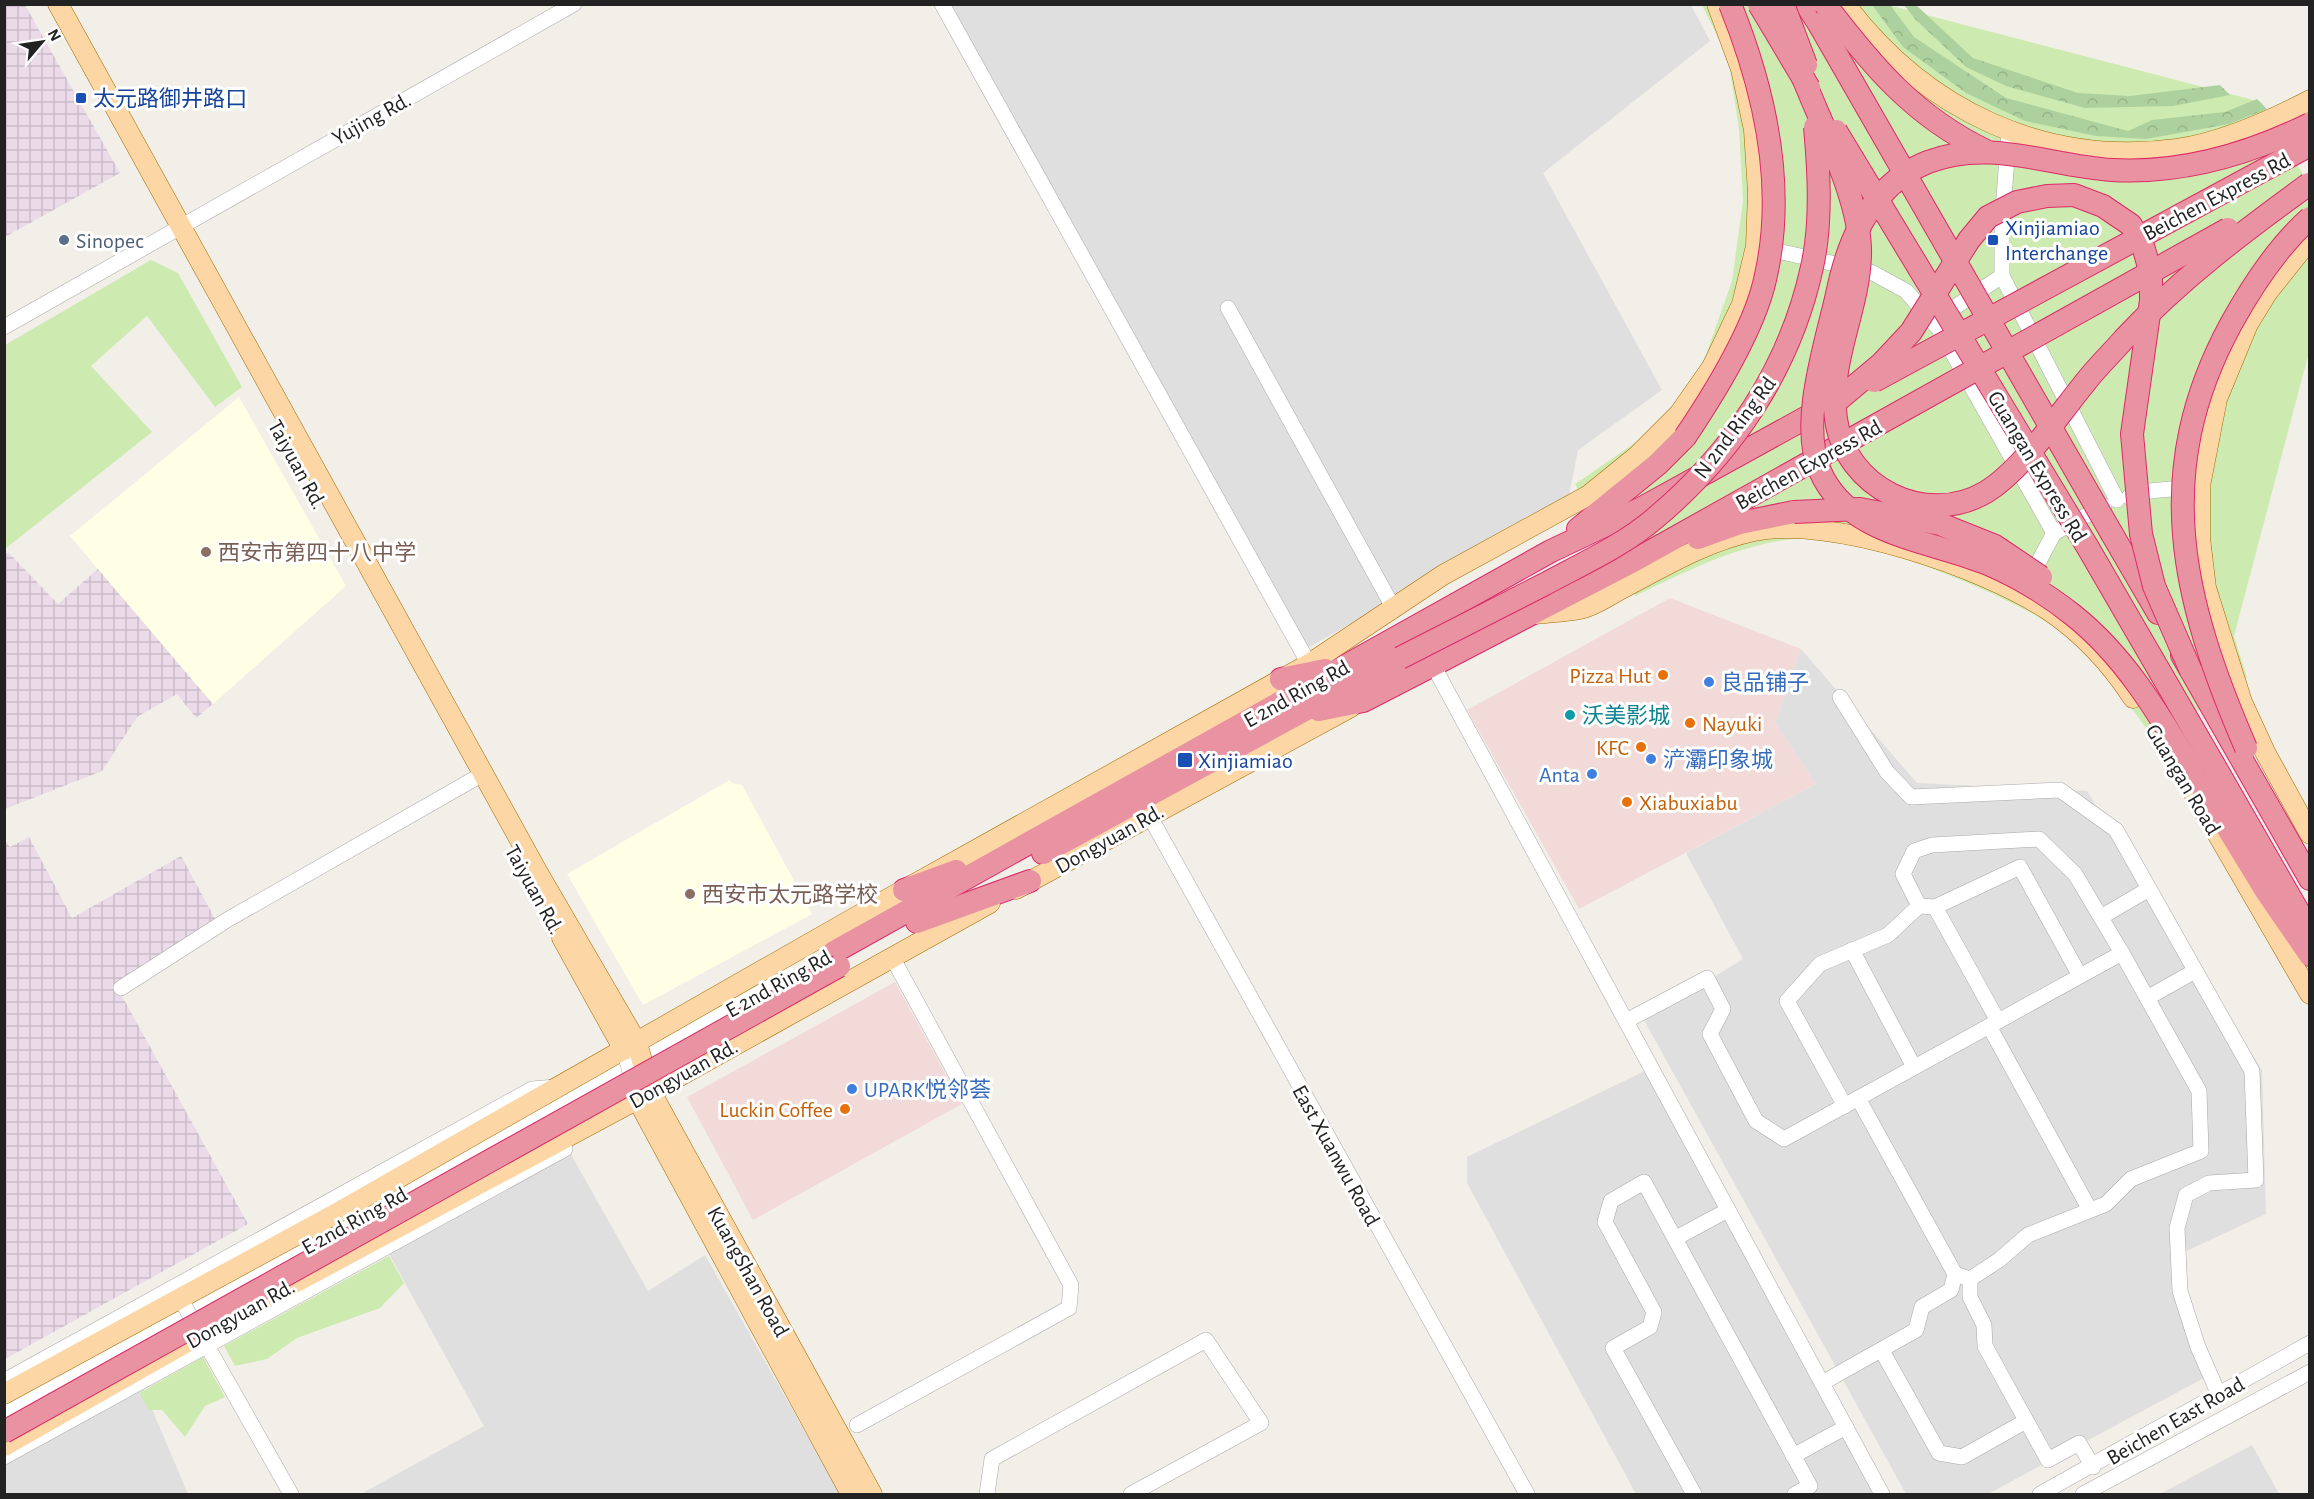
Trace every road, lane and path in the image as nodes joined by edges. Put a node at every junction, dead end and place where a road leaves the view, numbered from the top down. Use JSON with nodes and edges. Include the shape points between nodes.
{"nodes":[{"id":1,"x":43,"y":4,"type":"edge"},
{"id":2,"x":58,"y":4,"type":"edge"},
{"id":3,"x":574,"y":4,"type":"edge"},
{"id":4,"x":942,"y":4,"type":"edge"},
{"id":5,"x":1717,"y":4,"type":"edge"},
{"id":6,"x":1730,"y":4,"type":"edge"},
{"id":7,"x":1759,"y":4,"type":"edge"},
{"id":8,"x":1783,"y":4,"type":"edge"},
{"id":9,"x":1806,"y":4,"type":"edge"},
{"id":10,"x":1825,"y":4,"type":"edge"},
{"id":11,"x":1845,"y":4,"type":"edge"},
{"id":12,"x":1802,"y":75,"type":"junction"},
{"id":13,"x":2310,"y":100,"type":"edge"},
{"id":14,"x":2310,"y":124,"type":"edge"},
{"id":15,"x":2008,"y":132,"type":"junction"},
{"id":16,"x":2310,"y":138,"type":"edge"},
{"id":17,"x":2310,"y":145,"type":"edge"},
{"id":18,"x":2309,"y":184,"type":"edge"},
{"id":19,"x":2310,"y":218,"type":"edge"},
{"id":20,"x":175,"y":230,"type":"junction"},
{"id":21,"x":2310,"y":239,"type":"edge"},
{"id":22,"x":1756,"y":246,"type":"junction"},
{"id":23,"x":2002,"y":276,"type":"junction"},
{"id":24,"x":1228,"y":308,"type":"dead end"},
{"id":25,"x":1933,"y":322,"type":"junction"},
{"id":26,"x":4,"y":327,"type":"edge"},
{"id":27,"x":1838,"y":400,"type":"junction"},
{"id":28,"x":2200,"y":486,"type":"junction"},
{"id":29,"x":2117,"y":500,"type":"junction"},
{"id":30,"x":2054,"y":533,"type":"junction"},
{"id":31,"x":1551,"y":551,"type":"junction"},
{"id":32,"x":1637,"y":559,"type":"junction"},
{"id":33,"x":2022,"y":594,"type":"junction"},
{"id":34,"x":1394,"y":607,"type":"junction"},
{"id":35,"x":1529,"y":615,"type":"junction"},
{"id":36,"x":1400,"y":658,"type":"joint"},
{"id":37,"x":1309,"y":664,"type":"junction"},
{"id":38,"x":1347,"y":665,"type":"junction"},
{"id":39,"x":1433,"y":665,"type":"junction"},
{"id":40,"x":2191,"y":671,"type":"junction"},
{"id":41,"x":1281,"y":679,"type":"junction"},
{"id":42,"x":1840,"y":697,"type":"dead end"},
{"id":43,"x":1363,"y":701,"type":"junction"},
{"id":44,"x":1294,"y":715,"type":"junction"},
{"id":45,"x":2192,"y":724,"type":"junction"},
{"id":46,"x":2242,"y":751,"type":"junction"},
{"id":47,"x":2204,"y":769,"type":"junction"},
{"id":48,"x":474,"y":779,"type":"junction"},
{"id":49,"x":1149,"y":815,"type":"junction"},
{"id":50,"x":2310,"y":834,"type":"edge"},
{"id":51,"x":1017,"y":850,"type":"junction"},
{"id":52,"x":2310,"y":879,"type":"edge"},
{"id":53,"x":1030,"y":881,"type":"junction"},
{"id":54,"x":2149,"y":889,"type":"junction"},
{"id":55,"x":904,"y":890,"type":"junction"},
{"id":56,"x":2266,"y":891,"type":"junction"},
{"id":57,"x":1919,"y":906,"type":"junction"},
{"id":58,"x":1935,"y":907,"type":"junction"},
{"id":59,"x":2101,"y":917,"type":"junction"},
{"id":60,"x":917,"y":922,"type":"junction"},
{"id":61,"x":2310,"y":932,"type":"edge"},
{"id":62,"x":1852,"y":950,"type":"junction"},
{"id":63,"x":2122,"y":953,"type":"junction"},
{"id":64,"x":2310,"y":954,"type":"edge"},
{"id":65,"x":892,"y":957,"type":"junction"},
{"id":66,"x":837,"y":959,"type":"junction"},
{"id":67,"x":2310,"y":963,"type":"edge"},
{"id":68,"x":2195,"y":970,"type":"junction"},
{"id":69,"x":2080,"y":975,"type":"junction"},
{"id":70,"x":121,"y":988,"type":"dead end"},
{"id":71,"x":2310,"y":994,"type":"edge"},
{"id":72,"x":2147,"y":998,"type":"junction"},
{"id":73,"x":1626,"y":1021,"type":"junction"},
{"id":74,"x":1993,"y":1024,"type":"junction"},
{"id":75,"x":630,"y":1046,"type":"junction"},
{"id":76,"x":1914,"y":1067,"type":"junction"},
{"id":77,"x":644,"y":1095,"type":"junction"},
{"id":78,"x":1851,"y":1102,"type":"junction"},
{"id":79,"x":1728,"y":1210,"type":"junction"},
{"id":80,"x":2090,"y":1210,"type":"junction"},
{"id":81,"x":1676,"y":1239,"type":"junction"},
{"id":82,"x":1955,"y":1274,"type":"junction"},
{"id":83,"x":1970,"y":1279,"type":"junction"},
{"id":84,"x":1952,"y":1290,"type":"junction"},
{"id":85,"x":177,"y":1293,"type":"junction"},
{"id":86,"x":1970,"y":1297,"type":"junction"},
{"id":87,"x":204,"y":1340,"type":"junction"},
{"id":88,"x":2310,"y":1343,"type":"edge"},
{"id":89,"x":1882,"y":1351,"type":"junction"},
{"id":90,"x":2310,"y":1372,"type":"edge"},
{"id":91,"x":4,"y":1381,"type":"edge"},
{"id":92,"x":1822,"y":1383,"type":"junction"},
{"id":93,"x":4,"y":1394,"type":"edge"},
{"id":94,"x":2219,"y":1395,"type":"junction"},
{"id":95,"x":4,"y":1415,"type":"edge"},
{"id":96,"x":2026,"y":1421,"type":"junction"},
{"id":97,"x":857,"y":1425,"type":"dead end"},
{"id":98,"x":1846,"y":1427,"type":"junction"},
{"id":99,"x":4,"y":1432,"type":"edge"},
{"id":100,"x":4,"y":1446,"type":"edge"},
{"id":101,"x":1793,"y":1456,"type":"junction"},
{"id":102,"x":4,"y":1457,"type":"edge"},
{"id":103,"x":2093,"y":1467,"type":"junction"},
{"id":104,"x":291,"y":1494,"type":"edge"},
{"id":105,"x":851,"y":1494,"type":"edge"},
{"id":106,"x":872,"y":1494,"type":"edge"},
{"id":107,"x":987,"y":1494,"type":"edge"},
{"id":108,"x":1131,"y":1494,"type":"edge"},
{"id":109,"x":1527,"y":1494,"type":"edge"},
{"id":110,"x":1694,"y":1494,"type":"edge"},
{"id":111,"x":1795,"y":1494,"type":"edge"},
{"id":112,"x":1882,"y":1494,"type":"edge"},
{"id":113,"x":2040,"y":1494,"type":"edge"},
{"id":114,"x":2083,"y":1494,"type":"edge"}],
"edges":[{"from":1,"to":20,"type":"main road","name":"Taiyuan Rd."},
{"from":2,"to":20,"type":"main road","name":"Taiyuan Rd."},
{"from":3,"to":20,"type":"street","name":"Yujing Rd."},
{"from":4,"to":37,"type":"street"},
{"from":5,"to":22,"type":"main road","name":"Dongyuan Rd.","via":[[1741,69],[1754,130]]},
{"from":6,"to":31,"type":"highway","name":"N 2nd Ring Rd","bridge":true,"via":[[1750,54],[1769,145],[1774,204],[1766,276],[1746,330],[1711,398],[1685,437],[1658,464]]},
{"from":7,"to":12,"type":"highway","name":"Guangan Express Rd","bridge":true},
{"from":8,"to":36,"type":"highway","name":"N 2nd Ring Rd","bridge":true,"via":[[1805,60],[1814,111],[1817,209],[1813,265],[1797,325],[1761,398],[1710,466],[1653,520],[1585,563]]},
{"from":9,"to":40,"type":"highway","name":"Guangan Express Rd","bridge":true},
{"from":10,"to":16,"type":"highway","bridge":true,"via":[[1871,64],[1929,118],[1987,151],[2047,173],[2121,181],[2178,178],[2234,166]]},
{"from":11,"to":15,"type":"main road","via":[[1876,41],[1928,86],[1976,118]]},
{"from":12,"to":18,"type":"highway","bridge":true,"via":[[1848,191],[1858,228],[1858,280],[1833,390],[1836,422],[1845,454],[1859,472],[1891,496],[1922,504],[1953,503],[1985,492],[2043,436],[2085,382],[2175,288],[2220,249]]},
{"from":12,"to":45,"type":"highway","name":"Guangan Express Rd","bridge":true},
{"from":13,"to":15,"type":"main road","via":[[2232,135],[2178,148],[2123,152],[2090,149]]},
{"from":14,"to":47,"type":"highway","bridge":true,"via":[[2245,152],[2160,170],[2111,170],[1999,152],[1966,152],[1945,156],[1908,172],[1873,202],[1861,220],[1840,277],[1812,421],[1813,444],[1823,477],[1842,504],[1860,518],[1895,533],[2006,572],[2073,615],[2127,670]]},
{"from":15,"to":23,"type":"street"},
{"from":17,"to":27,"type":"highway","name":"Beichen Express Rd","bridge":true},
{"from":18,"to":32,"type":"highway","name":"Beichen Express Rd","bridge":true},
{"from":19,"to":46,"type":"highway","bridge":true,"via":[[2269,262],[2217,350],[2192,416],[2183,468],[2181,529],[2190,580]]},
{"from":20,"to":26,"type":"street","name":"Yujing Rd."},
{"from":20,"to":48,"type":"main road","name":"Taiyuan Rd."},
{"from":20,"to":75,"type":"main road","name":"Taiyuan Rd.","via":[[532,862]]},
{"from":21,"to":28,"type":"main road","via":[[2267,293],[2232,358],[2217,399]]},
{"from":22,"to":25,"type":"street","via":[[1871,272],[1906,291]]},
{"from":22,"to":34,"type":"main road","name":"Dongyuan Rd.","via":[[1742,304],[1712,367],[1679,414],[1645,448],[1589,495],[1443,575]]},
{"from":23,"to":25,"type":"street"},
{"from":23,"to":29,"type":"street"},
{"from":24,"to":34,"type":"street"},
{"from":25,"to":30,"type":"street"},
{"from":27,"to":31,"type":"highway","name":"Beichen Express Rd","via":[[1642,508]]},
{"from":27,"to":40,"type":"highway","bridge":true,"via":[[1911,332],[1988,217],[2017,202],[2074,195],[2103,206],[2131,225],[2144,249],[2151,276],[2132,434],[2141,534],[2154,586]]},
{"from":28,"to":29,"type":"street","via":[[2150,491]]},
{"from":28,"to":50,"type":"main road","via":[[2200,538],[2206,588],[2242,702]]},
{"from":29,"to":30,"type":"street"},
{"from":30,"to":33,"type":"street"},
{"from":31,"to":38,"type":"highway","name":"E 2nd Ring Rd"},
{"from":32,"to":35,"type":"highway","name":"Beichen Express Rd"},
{"from":32,"to":45,"type":"highway","bridge":true,"via":[[1740,523],[1794,512],[1860,509],[1940,524],[1995,546],[2056,587],[2097,622]]},
{"from":33,"to":35,"type":"main road","name":"Guangan Road","via":[[1939,560],[1873,540],[1823,529],[1785,527],[1754,531],[1700,547],[1582,609]]},
{"from":33,"to":71,"type":"main road","name":"Guangan Road","via":[[2088,642],[2124,684],[2164,741]]},
{"from":34,"to":37,"type":"main road","name":"Dongyuan Rd."},
{"from":35,"to":39,"type":"highway","name":"Beichen Express Rd"},
{"from":36,"to":44,"type":"highway","name":"E 2nd Ring Rd"},
{"from":37,"to":41,"type":"main road","name":"Dongyuan Rd."},
{"from":38,"to":41,"type":"highway"},
{"from":38,"to":51,"type":"highway","name":"E 2nd Ring Rd"},
{"from":39,"to":43,"type":"highway","name":"Beichen Express Rd"},
{"from":39,"to":73,"type":"street"},
{"from":40,"to":46,"type":"highway","name":"Guangan Express Rd"},
{"from":41,"to":55,"type":"main road","name":"Dongyuan Rd."},
{"from":42,"to":54,"type":"street","via":[[1887,772],[1911,797],[2060,790],[2116,830]]},
{"from":43,"to":44,"type":"highway","name":"Beichen Express Rd"},
{"from":43,"to":49,"type":"main road","name":"Dongyuan Rd."},
{"from":44,"to":60,"type":"highway","name":"E 2nd Ring Rd"},
{"from":45,"to":47,"type":"highway","name":"Guangan Express Rd","bridge":true},
{"from":46,"to":52,"type":"highway"},
{"from":47,"to":56,"type":"highway"},
{"from":47,"to":61,"type":"highway","name":"Guangan Express Rd"},
{"from":48,"to":70,"type":"street","via":[[227,920]]},
{"from":48,"to":75,"type":"main road","name":"Taiyuan Rd."},
{"from":49,"to":53,"type":"main road","name":"Dongyuan Rd."},
{"from":49,"to":109,"type":"street","name":"East Xuanwu Road"},
{"from":51,"to":55,"type":"highway"},
{"from":51,"to":66,"type":"highway","name":"E 2nd Ring Rd"},
{"from":53,"to":60,"type":"highway"},
{"from":53,"to":65,"type":"main road","name":"Dongyuan Rd."},
{"from":54,"to":59,"type":"street"},
{"from":54,"to":68,"type":"street"},
{"from":55,"to":75,"type":"main road","name":"Dongyuan Rd."},
{"from":56,"to":64,"type":"highway"},
{"from":56,"to":67,"type":"main road"},
{"from":57,"to":58,"type":"street"},
{"from":57,"to":59,"type":"street","via":[[1903,874],[1914,852],[1932,845],[2039,839],[2075,874]]},
{"from":57,"to":62,"type":"street","via":[[1888,935]]},
{"from":58,"to":69,"type":"street","via":[[2020,867]]},
{"from":58,"to":74,"type":"street"},
{"from":59,"to":63,"type":"street"},
{"from":60,"to":66,"type":"highway","name":"E 2nd Ring Rd"},
{"from":62,"to":76,"type":"street"},
{"from":62,"to":78,"type":"street","via":[[1820,964],[1787,1001]]},
{"from":63,"to":69,"type":"street"},
{"from":63,"to":72,"type":"street"},
{"from":65,"to":77,"type":"main road","name":"Dongyuan Rd."},
{"from":65,"to":97,"type":"street","via":[[1071,1284],[1069,1308]]},
{"from":66,"to":95,"type":"highway","name":"E 2nd Ring Rd"},
{"from":66,"to":99,"type":"highway","name":"E 2nd Ring Rd","bridge":true},
{"from":68,"to":72,"type":"street"},
{"from":68,"to":94,"type":"street","via":[[2252,1071],[2256,1180],[2209,1183],[2186,1195],[2177,1228],[2180,1291]]},
{"from":69,"to":74,"type":"street"},
{"from":72,"to":80,"type":"street","via":[[2199,1091],[2201,1151],[2131,1179],[2106,1204]]},
{"from":73,"to":78,"type":"street","via":[[1707,978],[1723,1009],[1710,1035],[1756,1121],[1784,1139]]},
{"from":73,"to":79,"type":"street"},
{"from":74,"to":76,"type":"street"},
{"from":74,"to":80,"type":"street"},
{"from":75,"to":77,"type":"main road","name":"KuangShan Road"},
{"from":75,"to":85,"type":"main road","name":"Dongyuan Rd.","via":[[338,1213]]},
{"from":76,"to":78,"type":"street"},
{"from":77,"to":87,"type":"main road","name":"Dongyuan Rd."},
{"from":77,"to":105,"type":"main road","name":"KuangShan Road"},
{"from":77,"to":106,"type":"main road","name":"KuangShan Road"},
{"from":78,"to":82,"type":"street"},
{"from":79,"to":81,"type":"street"},
{"from":79,"to":92,"type":"street"},
{"from":80,"to":83,"type":"street","via":[[2028,1235]]},
{"from":81,"to":101,"type":"street"},
{"from":81,"to":110,"type":"street","via":[[1644,1182],[1611,1201],[1605,1222],[1653,1312],[1650,1327],[1613,1348]]},
{"from":82,"to":83,"type":"street"},
{"from":82,"to":84,"type":"street"},
{"from":83,"to":86,"type":"street"},
{"from":84,"to":86,"type":"street"},
{"from":84,"to":89,"type":"street","via":[[1922,1307],[1916,1330]]},
{"from":85,"to":87,"type":"street"},
{"from":85,"to":91,"type":"street"},
{"from":85,"to":93,"type":"main road","name":"Dongyuan Rd."},
{"from":86,"to":96,"type":"street","via":[[1984,1325],[1985,1346]]},
{"from":87,"to":100,"type":"main road","name":"Dongyuan Rd."},
{"from":87,"to":102,"type":"street"},
{"from":87,"to":104,"type":"street"},
{"from":88,"to":94,"type":"street","name":"Beichen East Road"},
{"from":89,"to":92,"type":"street"},
{"from":89,"to":96,"type":"street","via":[[1939,1453],[1962,1457]]},
{"from":90,"to":114,"type":"street","name":"Beichen East Road"},
{"from":92,"to":98,"type":"street"},
{"from":94,"to":103,"type":"street","name":"Beichen East Road"},
{"from":96,"to":103,"type":"street","via":[[2048,1460],[2079,1443]]},
{"from":98,"to":101,"type":"street"},
{"from":98,"to":112,"type":"street"},
{"from":101,"to":111,"type":"street","via":[[1810,1486]]},
{"from":103,"to":113,"type":"street","name":"Beichen East Road"},
{"from":107,"to":108,"type":"street","via":[[992,1459],[1206,1340],[1261,1423]]}]}
